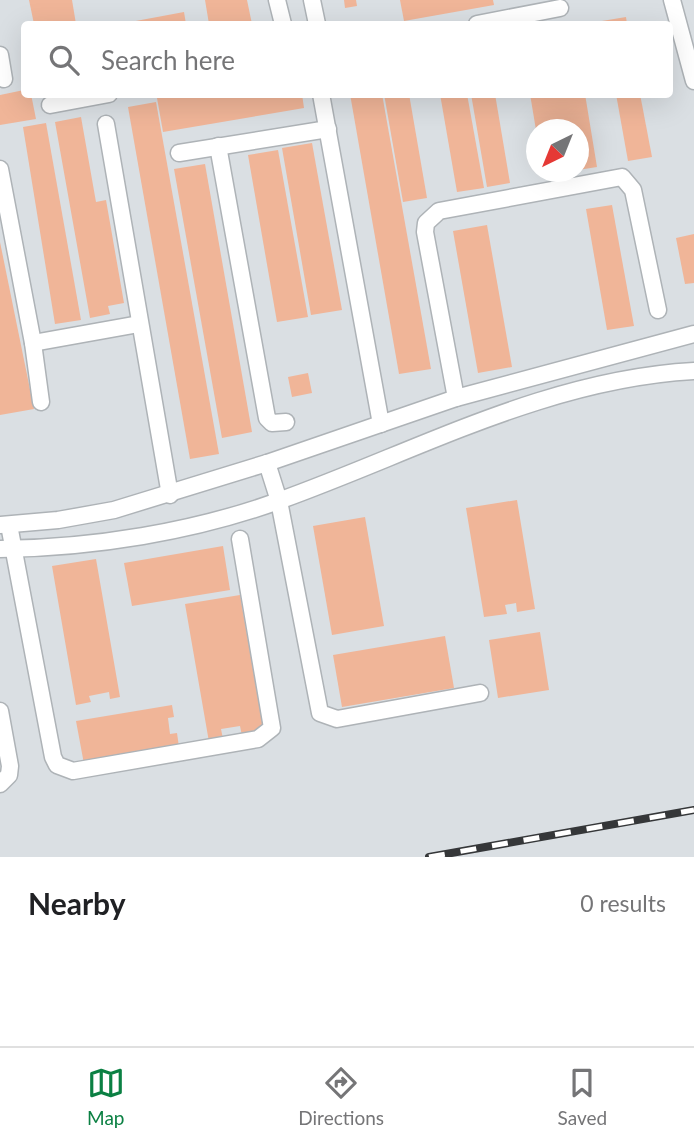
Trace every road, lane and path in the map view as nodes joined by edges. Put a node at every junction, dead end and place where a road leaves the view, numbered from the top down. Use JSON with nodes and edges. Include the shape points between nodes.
{"nodes":[{"id":1,"x":277,"y":0,"type":"edge"},
{"id":2,"x":312,"y":0,"type":"edge"},
{"id":3,"x":672,"y":0,"type":"edge"},
{"id":4,"x":560,"y":8,"type":"dead end"},
{"id":5,"x":282,"y":21,"type":"edge"},
{"id":6,"x":316,"y":21,"type":"edge"},
{"id":7,"x":493,"y":21,"type":"edge"},
{"id":8,"x":0,"y":55,"type":"edge"},
{"id":9,"x":4,"y":79,"type":"dead end"},
{"id":10,"x":694,"y":81,"type":"edge"},
{"id":11,"x":88,"y":98,"type":"edge"},
{"id":12,"x":322,"y":98,"type":"edge"},
{"id":13,"x":50,"y":105,"type":"dead end"},
{"id":14,"x":106,"y":124,"type":"dead end"},
{"id":15,"x":328,"y":129,"type":"junction"},
{"id":16,"x":219,"y":146,"type":"junction"},
{"id":17,"x":179,"y":153,"type":"dead end"},
{"id":18,"x":0,"y":169,"type":"edge"},
{"id":19,"x":658,"y":310,"type":"dead end"},
{"id":20,"x":139,"y":324,"type":"junction"},
{"id":21,"x":694,"y":334,"type":"edge"},
{"id":22,"x":33,"y":343,"type":"junction"},
{"id":23,"x":694,"y":371,"type":"edge"},
{"id":24,"x":456,"y":398,"type":"junction"},
{"id":25,"x":41,"y":402,"type":"dead end"},
{"id":26,"x":286,"y":422,"type":"dead end"},
{"id":27,"x":381,"y":424,"type":"junction"},
{"id":28,"x":267,"y":463,"type":"junction"},
{"id":29,"x":170,"y":495,"type":"junction"},
{"id":30,"x":279,"y":501,"type":"junction"},
{"id":31,"x":5,"y":525,"type":"edge"},
{"id":32,"x":240,"y":540,"type":"dead end"},
{"id":33,"x":7,"y":549,"type":"edge"},
{"id":34,"x":480,"y":694,"type":"dead end"},
{"id":35,"x":0,"y":711,"type":"edge"},
{"id":36,"x":0,"y":784,"type":"edge"}],
"edges":[{"from":1,"to":5,"type":"street"},
{"from":2,"to":6,"type":"street"},
{"from":3,"to":10,"type":"street"},
{"from":4,"to":7,"type":"street"},
{"from":8,"to":9,"type":"street"},
{"from":11,"to":13,"type":"street"},
{"from":12,"to":15,"type":"street"},
{"from":14,"to":20,"type":"street"},
{"from":15,"to":16,"type":"street"},
{"from":15,"to":27,"type":"street"},
{"from":16,"to":17,"type":"street"},
{"from":16,"to":26,"type":"street","via":[[267,418],[272,423]]},
{"from":18,"to":22,"type":"street"},
{"from":19,"to":24,"type":"street","via":[[633,190],[622,177],[431,215],[425,232]]},
{"from":20,"to":22,"type":"street"},
{"from":20,"to":29,"type":"street"},
{"from":21,"to":24,"type":"street"},
{"from":22,"to":25,"type":"street"},
{"from":23,"to":30,"type":"street","via":[[610,381],[536,401]]},
{"from":24,"to":27,"type":"street"},
{"from":27,"to":28,"type":"street"},
{"from":28,"to":29,"type":"street"},
{"from":28,"to":30,"type":"street"},
{"from":29,"to":31,"type":"street","via":[[114,510]]},
{"from":30,"to":33,"type":"street","via":[[172,529]]},
{"from":30,"to":34,"type":"street","via":[[320,713],[337,719]]},
{"from":31,"to":33,"type":"street"},
{"from":32,"to":33,"type":"street","via":[[272,727],[258,739],[74,771],[57,765],[53,757]]},
{"from":35,"to":36,"type":"street","via":[[10,766]]}]}
